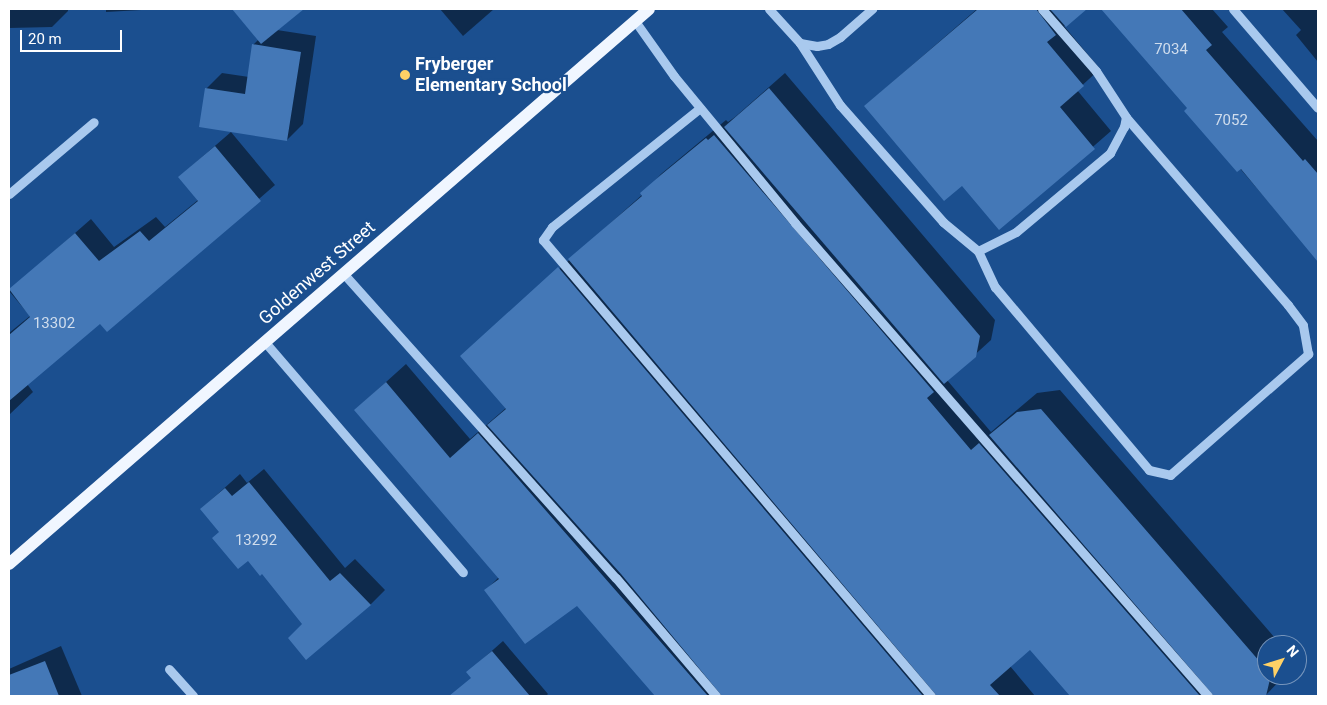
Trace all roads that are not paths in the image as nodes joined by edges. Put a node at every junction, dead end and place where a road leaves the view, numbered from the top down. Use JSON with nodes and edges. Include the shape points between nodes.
{"nodes":[{"id":1,"x":649,"y":9,"type":"edge"},
{"id":2,"x":769,"y":9,"type":"edge"},
{"id":3,"x":872,"y":9,"type":"edge"},
{"id":4,"x":1042,"y":9,"type":"edge"},
{"id":5,"x":1233,"y":9,"type":"edge"},
{"id":6,"x":635,"y":21,"type":"junction"},
{"id":7,"x":800,"y":43,"type":"junction"},
{"id":8,"x":700,"y":108,"type":"junction"},
{"id":9,"x":1318,"y":108,"type":"edge"},
{"id":10,"x":1126,"y":117,"type":"junction"},
{"id":11,"x":94,"y":122,"type":"dead end"},
{"id":12,"x":9,"y":194,"type":"edge"},
{"id":13,"x":978,"y":251,"type":"junction"},
{"id":14,"x":343,"y":273,"type":"junction"},
{"id":15,"x":264,"y":342,"type":"junction"},
{"id":16,"x":9,"y":564,"type":"edge"},
{"id":17,"x":463,"y":572,"type":"dead end"},
{"id":18,"x":169,"y":669,"type":"dead end"},
{"id":19,"x":193,"y":696,"type":"edge"},
{"id":20,"x":716,"y":696,"type":"edge"},
{"id":21,"x":931,"y":696,"type":"edge"},
{"id":22,"x":1208,"y":696,"type":"edge"}],
"edges":[{"from":1,"to":6,"type":"main road","name":"Goldenwest Street"},
{"from":2,"to":7,"type":"street"},
{"from":3,"to":7,"type":"street","via":[[828,44]]},
{"from":4,"to":10,"type":"street","via":[[1096,71]]},
{"from":5,"to":9,"type":"street"},
{"from":6,"to":8,"type":"street"},
{"from":6,"to":14,"type":"main road","name":"Goldenwest Street"},
{"from":7,"to":13,"type":"street","via":[[840,105],[943,222]]},
{"from":8,"to":21,"type":"street","via":[[552,227],[543,240]]},
{"from":8,"to":22,"type":"street","via":[[795,223]]},
{"from":10,"to":13,"type":"street","via":[[1110,153],[1016,232]]},
{"from":10,"to":13,"type":"street","via":[[1288,305],[1303,325],[1308,354],[1170,475],[1149,470],[995,288]]},
{"from":11,"to":12,"type":"street"},
{"from":14,"to":15,"type":"main road","name":"Goldenwest Street"},
{"from":14,"to":20,"type":"street","via":[[616,578]]},
{"from":15,"to":16,"type":"main road","name":"Goldenwest Street"},
{"from":15,"to":17,"type":"street"},
{"from":18,"to":19,"type":"street"}]}
